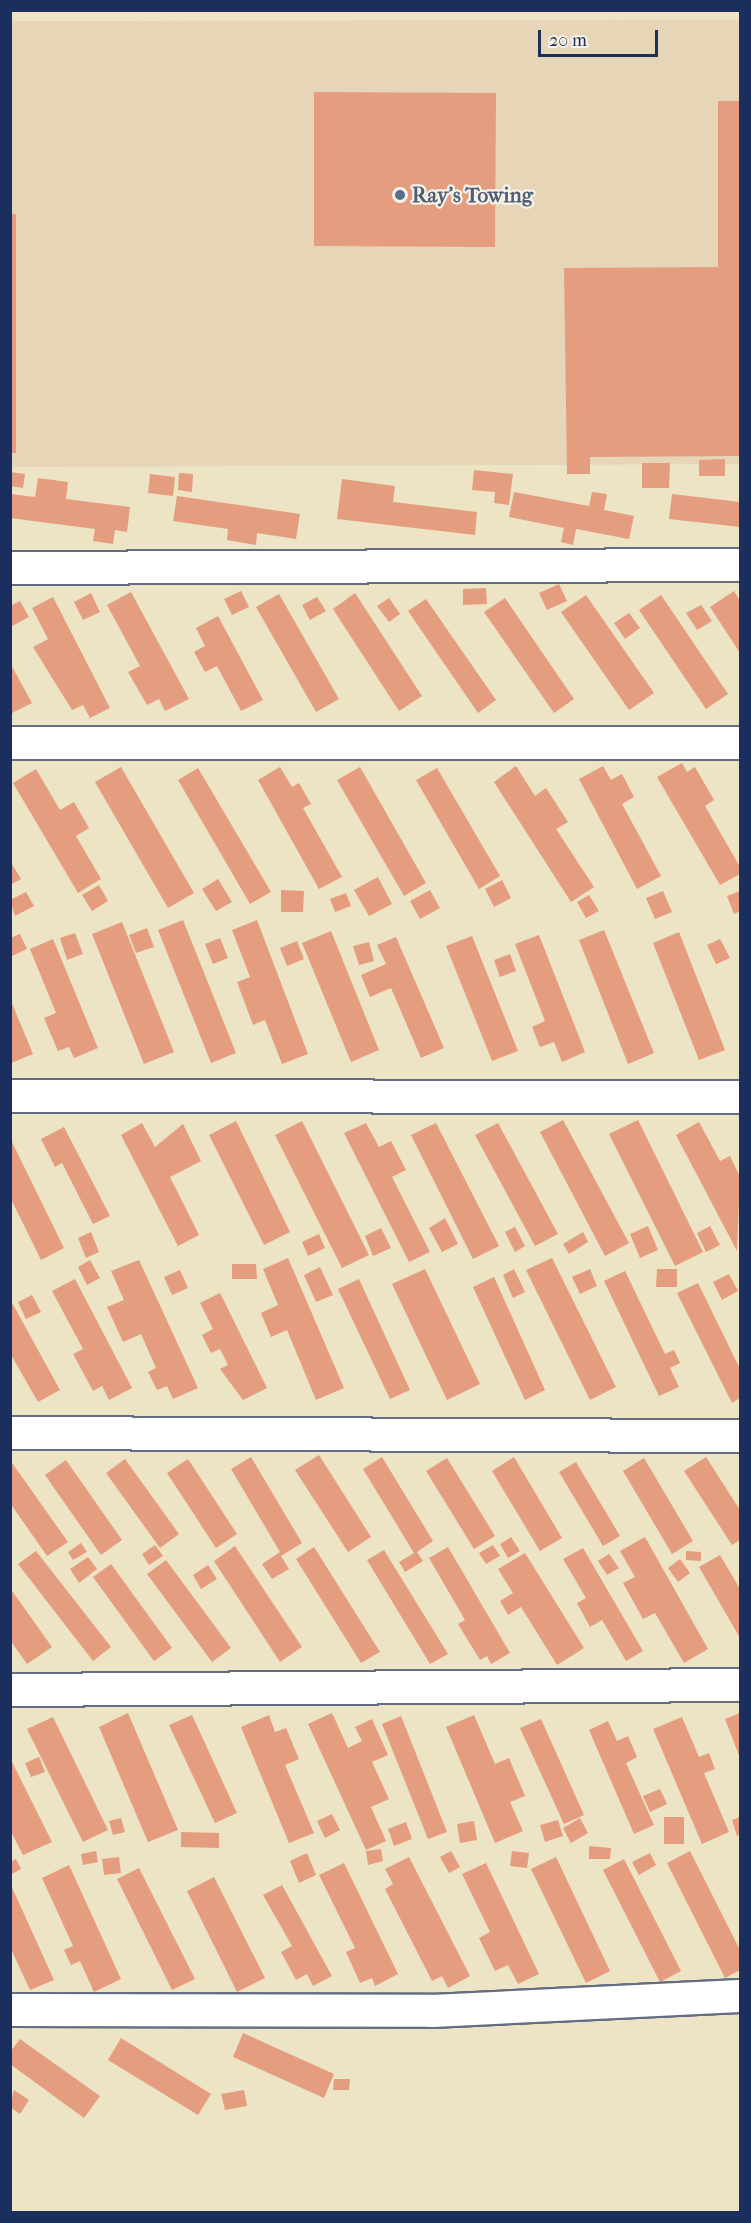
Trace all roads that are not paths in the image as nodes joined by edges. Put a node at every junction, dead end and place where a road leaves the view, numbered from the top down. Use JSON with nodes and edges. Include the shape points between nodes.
{"nodes":[{"id":1,"x":741,"y":565,"type":"edge"},
{"id":2,"x":10,"y":568,"type":"edge"},
{"id":3,"x":10,"y":743,"type":"edge"},
{"id":4,"x":741,"y":743,"type":"edge"},
{"id":5,"x":10,"y":1096,"type":"edge"},
{"id":6,"x":741,"y":1097,"type":"edge"},
{"id":7,"x":10,"y":1433,"type":"edge"},
{"id":8,"x":741,"y":1436,"type":"edge"},
{"id":9,"x":741,"y":1685,"type":"edge"},
{"id":10,"x":10,"y":1690,"type":"edge"},
{"id":11,"x":741,"y":1996,"type":"edge"},
{"id":12,"x":10,"y":2010,"type":"edge"}],
"edges":[{"from":1,"to":2,"type":"street"},
{"from":3,"to":4,"type":"street"},
{"from":5,"to":6,"type":"street"},
{"from":7,"to":8,"type":"street"},
{"from":9,"to":10,"type":"street"},
{"from":11,"to":12,"type":"street","via":[[432,2011]]}]}
